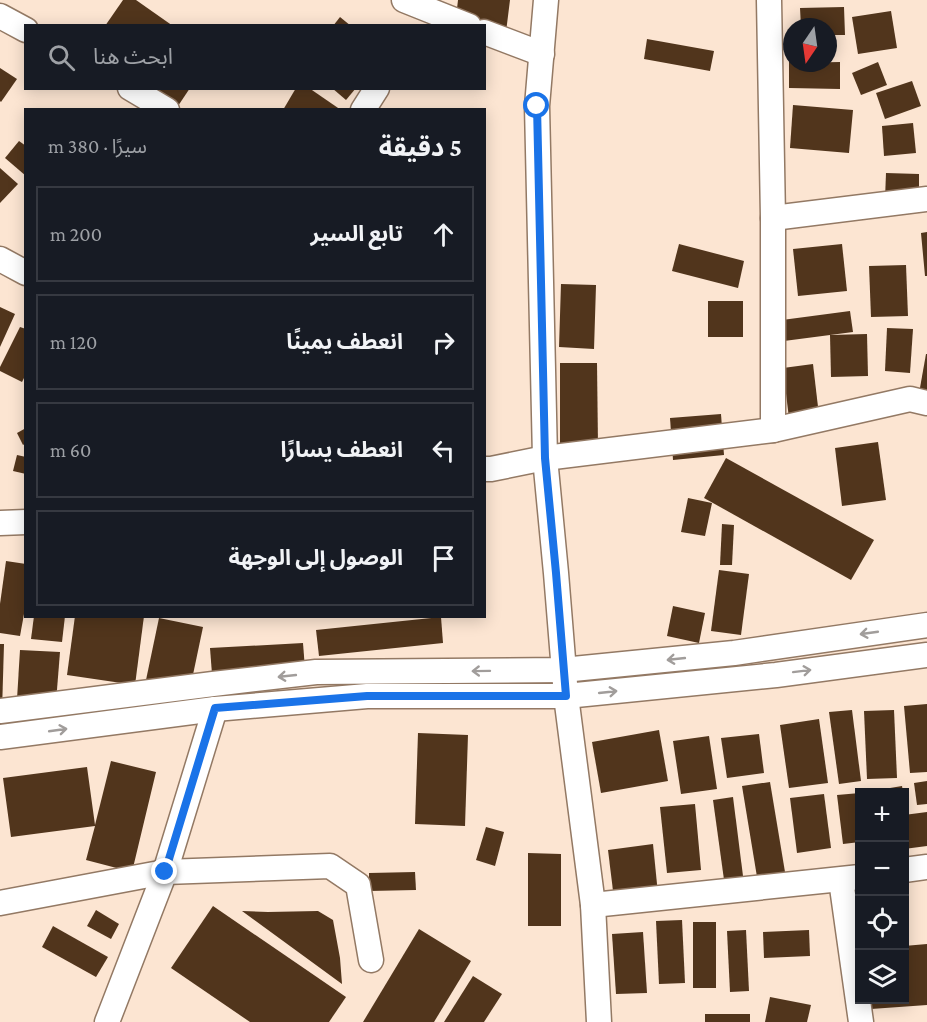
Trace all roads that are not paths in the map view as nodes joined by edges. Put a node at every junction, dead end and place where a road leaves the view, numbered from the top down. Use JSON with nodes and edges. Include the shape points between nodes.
{"nodes":[{"id":1,"x":404,"y":0,"type":"edge"},
{"id":2,"x":546,"y":0,"type":"edge"},
{"id":3,"x":769,"y":0,"type":"edge"},
{"id":4,"x":0,"y":16,"type":"edge"},
{"id":5,"x":423,"y":18,"type":"edge"},
{"id":6,"x":458,"y":24,"type":"edge"},
{"id":7,"x":24,"y":29,"type":"edge"},
{"id":8,"x":486,"y":33,"type":"edge"},
{"id":9,"x":542,"y":54,"type":"junction"},
{"id":10,"x":133,"y":90,"type":"edge"},
{"id":11,"x":376,"y":90,"type":"edge"},
{"id":12,"x":164,"y":108,"type":"edge"},
{"id":13,"x":364,"y":108,"type":"edge"},
{"id":14,"x":927,"y":199,"type":"edge"},
{"id":15,"x":772,"y":218,"type":"junction"},
{"id":16,"x":0,"y":259,"type":"edge"},
{"id":17,"x":24,"y":272,"type":"edge"},
{"id":18,"x":927,"y":403,"type":"edge"},
{"id":19,"x":772,"y":430,"type":"junction"},
{"id":20,"x":545,"y":458,"type":"junction"},
{"id":21,"x":486,"y":469,"type":"edge"},
{"id":22,"x":24,"y":522,"type":"edge"},
{"id":23,"x":0,"y":523,"type":"edge"},
{"id":24,"x":927,"y":624,"type":"edge"},
{"id":25,"x":927,"y":655,"type":"edge"},
{"id":26,"x":563,"y":670,"type":"junction"},
{"id":27,"x":566,"y":696,"type":"junction"},
{"id":28,"x":215,"y":708,"type":"junction"},
{"id":29,"x":0,"y":711,"type":"edge"},
{"id":30,"x":0,"y":737,"type":"edge"},
{"id":31,"x":927,"y":867,"type":"edge"},
{"id":32,"x":909,"y":869,"type":"edge"},
{"id":33,"x":165,"y":872,"type":"junction"},
{"id":34,"x":850,"y":878,"type":"edge"},
{"id":35,"x":0,"y":903,"type":"edge"},
{"id":36,"x":593,"y":905,"type":"junction"},
{"id":37,"x":371,"y":960,"type":"dead end"},
{"id":38,"x":596,"y":1018,"type":"edge"},
{"id":39,"x":107,"y":1022,"type":"edge"},
{"id":40,"x":861,"y":1022,"type":"edge"}],
"edges":[{"from":1,"to":5,"type":"street"},
{"from":2,"to":9,"type":"street"},
{"from":3,"to":15,"type":"street"},
{"from":4,"to":7,"type":"street"},
{"from":5,"to":6,"type":"street"},
{"from":8,"to":9,"type":"street"},
{"from":9,"to":20,"type":"street","via":[[537,106]]},
{"from":10,"to":12,"type":"street"},
{"from":11,"to":13,"type":"street"},
{"from":14,"to":15,"type":"street"},
{"from":15,"to":19,"type":"street"},
{"from":16,"to":17,"type":"street"},
{"from":18,"to":19,"type":"street","via":[[910,399]]},
{"from":19,"to":20,"type":"street"},
{"from":20,"to":21,"type":"street"},
{"from":20,"to":26,"type":"street"},
{"from":22,"to":23,"type":"street"},
{"from":24,"to":26,"type":"street","one_way":true,"via":[[735,653]]},
{"from":27,"to":25,"type":"street","one_way":true},
{"from":26,"to":27,"type":"street"},
{"from":26,"to":29,"type":"street","one_way":true,"via":[[316,672]]},
{"from":27,"to":28,"type":"street","via":[[367,696]]},
{"from":27,"to":36,"type":"street"},
{"from":30,"to":28,"type":"street","one_way":true},
{"from":28,"to":33,"type":"street"},
{"from":31,"to":32,"type":"street"},
{"from":33,"to":35,"type":"street"},
{"from":33,"to":37,"type":"street","via":[[330,866],[358,885]]},
{"from":33,"to":39,"type":"street"},
{"from":34,"to":36,"type":"street"},
{"from":34,"to":40,"type":"street"},
{"from":36,"to":38,"type":"street"}]}
